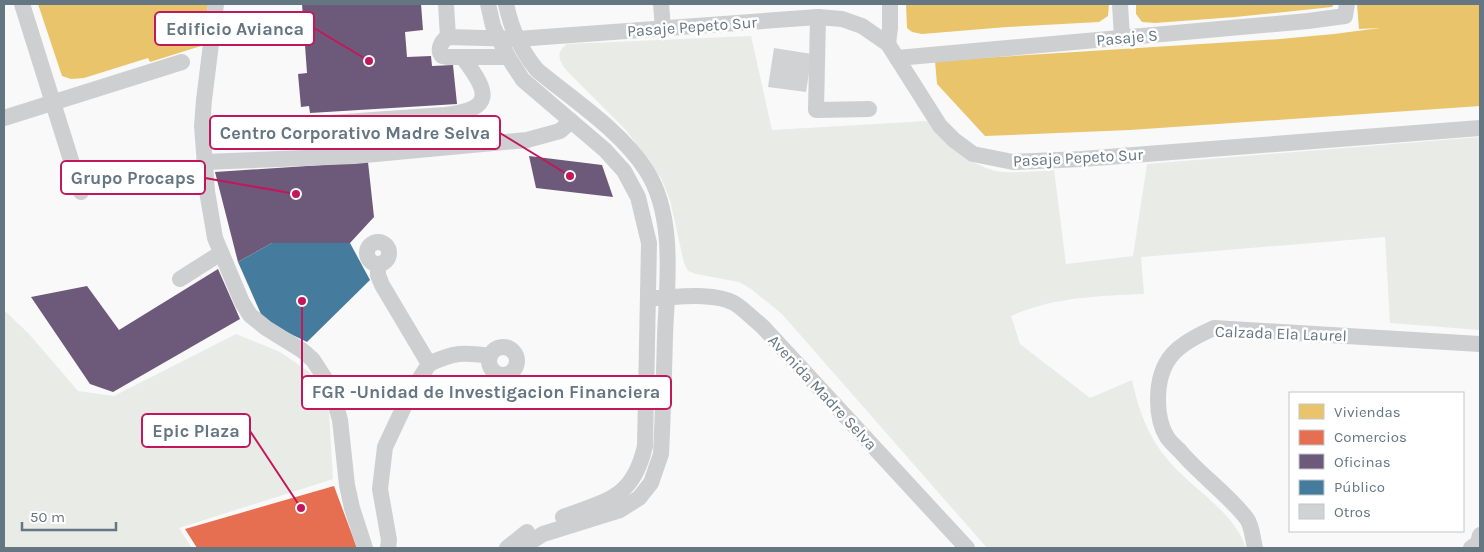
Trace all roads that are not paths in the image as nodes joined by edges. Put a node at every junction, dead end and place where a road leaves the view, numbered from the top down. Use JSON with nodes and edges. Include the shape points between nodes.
{"nodes":[{"id":1,"x":22,"y":4,"type":"edge"},
{"id":2,"x":216,"y":4,"type":"edge"},
{"id":3,"x":446,"y":4,"type":"edge"},
{"id":4,"x":488,"y":4,"type":"edge"},
{"id":5,"x":506,"y":4,"type":"edge"},
{"id":6,"x":662,"y":4,"type":"edge"},
{"id":7,"x":890,"y":4,"type":"edge"},
{"id":8,"x":1120,"y":4,"type":"edge"},
{"id":9,"x":1347,"y":4,"type":"edge"},
{"id":10,"x":818,"y":17,"type":"junction"},
{"id":11,"x":663,"y":28,"type":"junction"},
{"id":12,"x":448,"y":37,"type":"junction"},
{"id":13,"x":1122,"y":38,"type":"junction"},
{"id":14,"x":499,"y":39,"type":"junction"},
{"id":15,"x":516,"y":39,"type":"junction"},
{"id":16,"x":892,"y":51,"type":"junction"},
{"id":17,"x":508,"y":57,"type":"junction"},
{"id":18,"x":463,"y":58,"type":"junction"},
{"id":19,"x":182,"y":62,"type":"dead end"},
{"id":20,"x":53,"y":102,"type":"junction"},
{"id":21,"x":869,"y":109,"type":"dead end"},
{"id":22,"x":4,"y":118,"type":"edge"},
{"id":23,"x":571,"y":121,"type":"junction"},
{"id":24,"x":315,"y":124,"type":"dead end"},
{"id":25,"x":1480,"y":128,"type":"edge"},
{"id":26,"x":204,"y":162,"type":"junction"},
{"id":27,"x":81,"y":192,"type":"dead end"},
{"id":28,"x":221,"y":254,"type":"junction"},
{"id":29,"x":378,"y":264,"type":"dead end"},
{"id":30,"x":180,"y":279,"type":"dead end"},
{"id":31,"x":666,"y":298,"type":"junction"},
{"id":32,"x":649,"y":299,"type":"junction"},
{"id":33,"x":1480,"y":344,"type":"edge"},
{"id":34,"x":490,"y":356,"type":"dead end"},
{"id":35,"x":429,"y":364,"type":"junction"},
{"id":36,"x":1480,"y":535,"type":"edge"},
{"id":37,"x":365,"y":548,"type":"edge"},
{"id":38,"x":388,"y":548,"type":"edge"},
{"id":39,"x":507,"y":548,"type":"edge"},
{"id":40,"x":521,"y":548,"type":"edge"},
{"id":41,"x":967,"y":548,"type":"edge"},
{"id":42,"x":1255,"y":548,"type":"edge"},
{"id":43,"x":1471,"y":548,"type":"edge"}],
"edges":[{"from":1,"to":20,"type":"street"},
{"from":2,"to":26,"type":"street","via":[[202,126]]},
{"from":3,"to":12,"type":"street"},
{"from":4,"to":14,"type":"street"},
{"from":5,"to":15,"type":"street"},
{"from":6,"to":11,"type":"street"},
{"from":7,"to":16,"type":"street"},
{"from":8,"to":13,"type":"street"},
{"from":9,"to":13,"type":"street","name":"Pasaje S","via":[[1345,16]]},
{"from":10,"to":11,"type":"street","name":"Pasaje Pepeto Sur"},
{"from":10,"to":16,"type":"street","name":"Pasaje Pepeto Sur","via":[[842,19],[862,26]]},
{"from":10,"to":21,"type":"street","via":[[816,110]]},
{"from":11,"to":15,"type":"street","name":"Pasaje Pepeto Sur"},
{"from":12,"to":14,"type":"street","name":"Pasaje Pepeto Sur"},
{"from":12,"to":18,"type":"street","via":[[441,42],[442,56]]},
{"from":13,"to":16,"type":"street","name":"Pasaje S"},
{"from":14,"to":15,"type":"street","name":"Pasaje Pepeto Sur"},
{"from":14,"to":17,"type":"street"},
{"from":15,"to":31,"type":"street","via":[[537,70],[597,118],[646,170],[659,196],[665,222]]},
{"from":16,"to":25,"type":"street","name":"Pasaje Pepeto Sur","via":[[940,126],[954,140],[972,154],[1013,162]]},
{"from":17,"to":18,"type":"street"},
{"from":17,"to":23,"type":"street","via":[[523,80]]},
{"from":18,"to":24,"type":"street","via":[[482,85],[483,95],[474,109],[445,115]]},
{"from":19,"to":20,"type":"street"},
{"from":20,"to":22,"type":"street"},
{"from":20,"to":27,"type":"street"},
{"from":23,"to":26,"type":"street","via":[[560,131],[528,140],[354,156]]},
{"from":23,"to":32,"type":"street","via":[[624,171],[638,197],[649,243]]},
{"from":26,"to":28,"type":"street","via":[[215,238]]},
{"from":28,"to":30,"type":"street"},
{"from":28,"to":37,"type":"street","via":[[250,314],[303,351],[324,376],[340,420],[347,485]]},
{"from":29,"to":35,"type":"street","via":[[378,275],[386,292]]},
{"from":31,"to":32,"type":"street","name":"Avenida Madre Selva"},
{"from":31,"to":40,"type":"street","via":[[662,454],[651,483],[639,498],[620,510],[543,534]]},
{"from":31,"to":41,"type":"street","name":"Avenida Madre Selva","via":[[721,298],[745,311]]},
{"from":32,"to":39,"type":"street","via":[[645,446],[636,473],[614,497],[537,526]]},
{"from":33,"to":42,"type":"street","name":"Calzada Ela Laurel","via":[[1214,328],[1189,339],[1163,368],[1158,384],[1158,414],[1167,437],[1249,521]]},
{"from":34,"to":35,"type":"street","via":[[446,355]]},
{"from":35,"to":38,"type":"street","via":[[410,394],[385,447],[380,489]]},
{"from":36,"to":43,"type":"street","via":[[1478,543]]}]}
